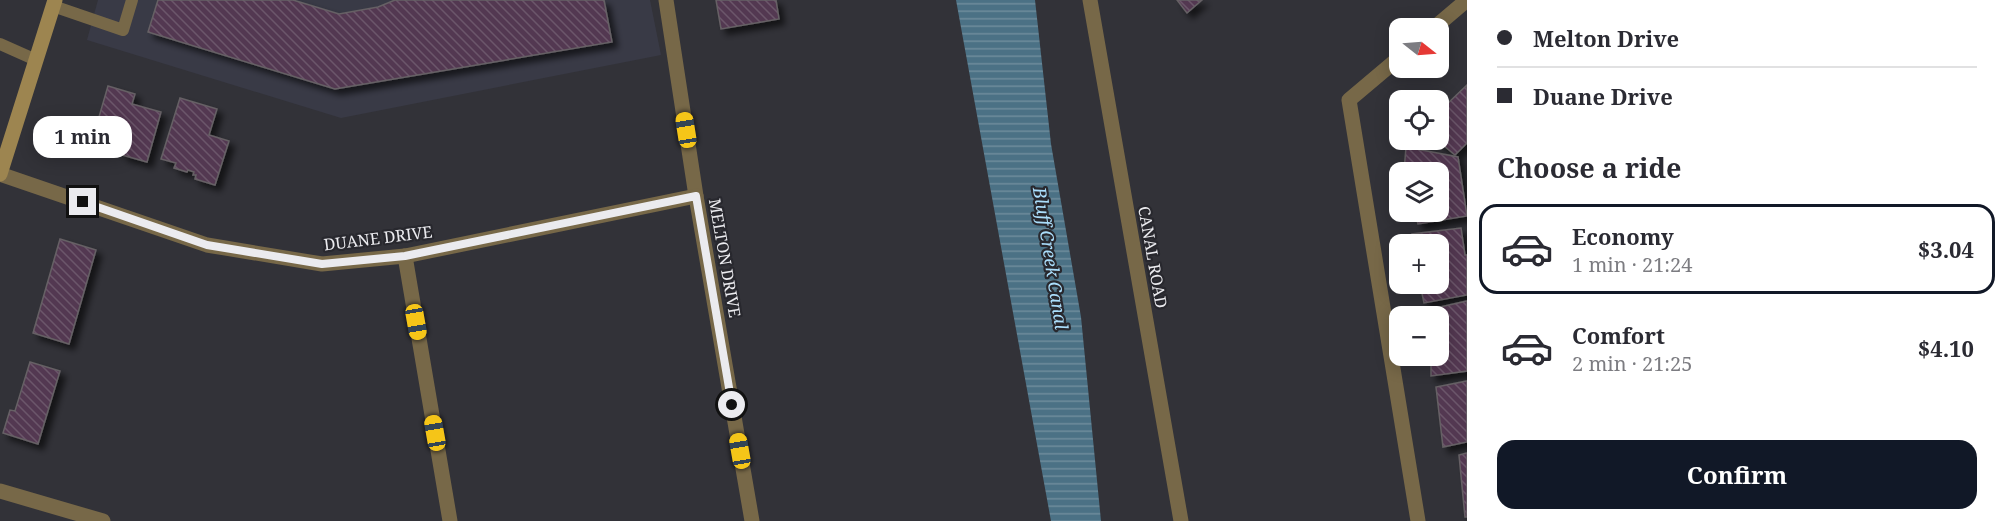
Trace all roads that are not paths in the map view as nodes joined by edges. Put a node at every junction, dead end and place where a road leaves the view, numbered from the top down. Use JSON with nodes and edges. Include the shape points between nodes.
{"nodes":[{"id":1,"x":132,"y":0,"type":"edge"},
{"id":2,"x":666,"y":0,"type":"edge"},
{"id":3,"x":1090,"y":0,"type":"edge"},
{"id":4,"x":1467,"y":0,"type":"edge"},
{"id":5,"x":54,"y":3,"type":"edge"},
{"id":6,"x":1446,"y":18,"type":"edge"},
{"id":7,"x":0,"y":44,"type":"edge"},
{"id":8,"x":36,"y":60,"type":"junction"},
{"id":9,"x":1389,"y":66,"type":"edge"},
{"id":10,"x":0,"y":174,"type":"edge"},
{"id":11,"x":696,"y":196,"type":"junction"},
{"id":12,"x":405,"y":256,"type":"junction"},
{"id":13,"x":0,"y":491,"type":"edge"},
{"id":14,"x":103,"y":521,"type":"edge"},
{"id":15,"x":450,"y":521,"type":"edge"},
{"id":16,"x":752,"y":521,"type":"edge"},
{"id":17,"x":1181,"y":521,"type":"edge"},
{"id":18,"x":1419,"y":521,"type":"edge"}],
"edges":[{"from":1,"to":5,"type":"lane","via":[[123,30]]},
{"from":2,"to":11,"type":"street","name":"MELTON DRIVE"},
{"from":3,"to":17,"type":"street","name":"CANAL ROAD"},
{"from":4,"to":6,"type":"street"},
{"from":5,"to":8,"type":"street"},
{"from":7,"to":8,"type":"lane"},
{"from":8,"to":10,"type":"street"},
{"from":9,"to":18,"type":"street","via":[[1349,99]]},
{"from":10,"to":12,"type":"street","name":"DUANE DRIVE","via":[[207,245],[322,264]]},
{"from":11,"to":12,"type":"street","name":"DUANE DRIVE"},
{"from":11,"to":16,"type":"street","name":"MELTON DRIVE"},
{"from":12,"to":15,"type":"street"},
{"from":13,"to":14,"type":"street"}]}
